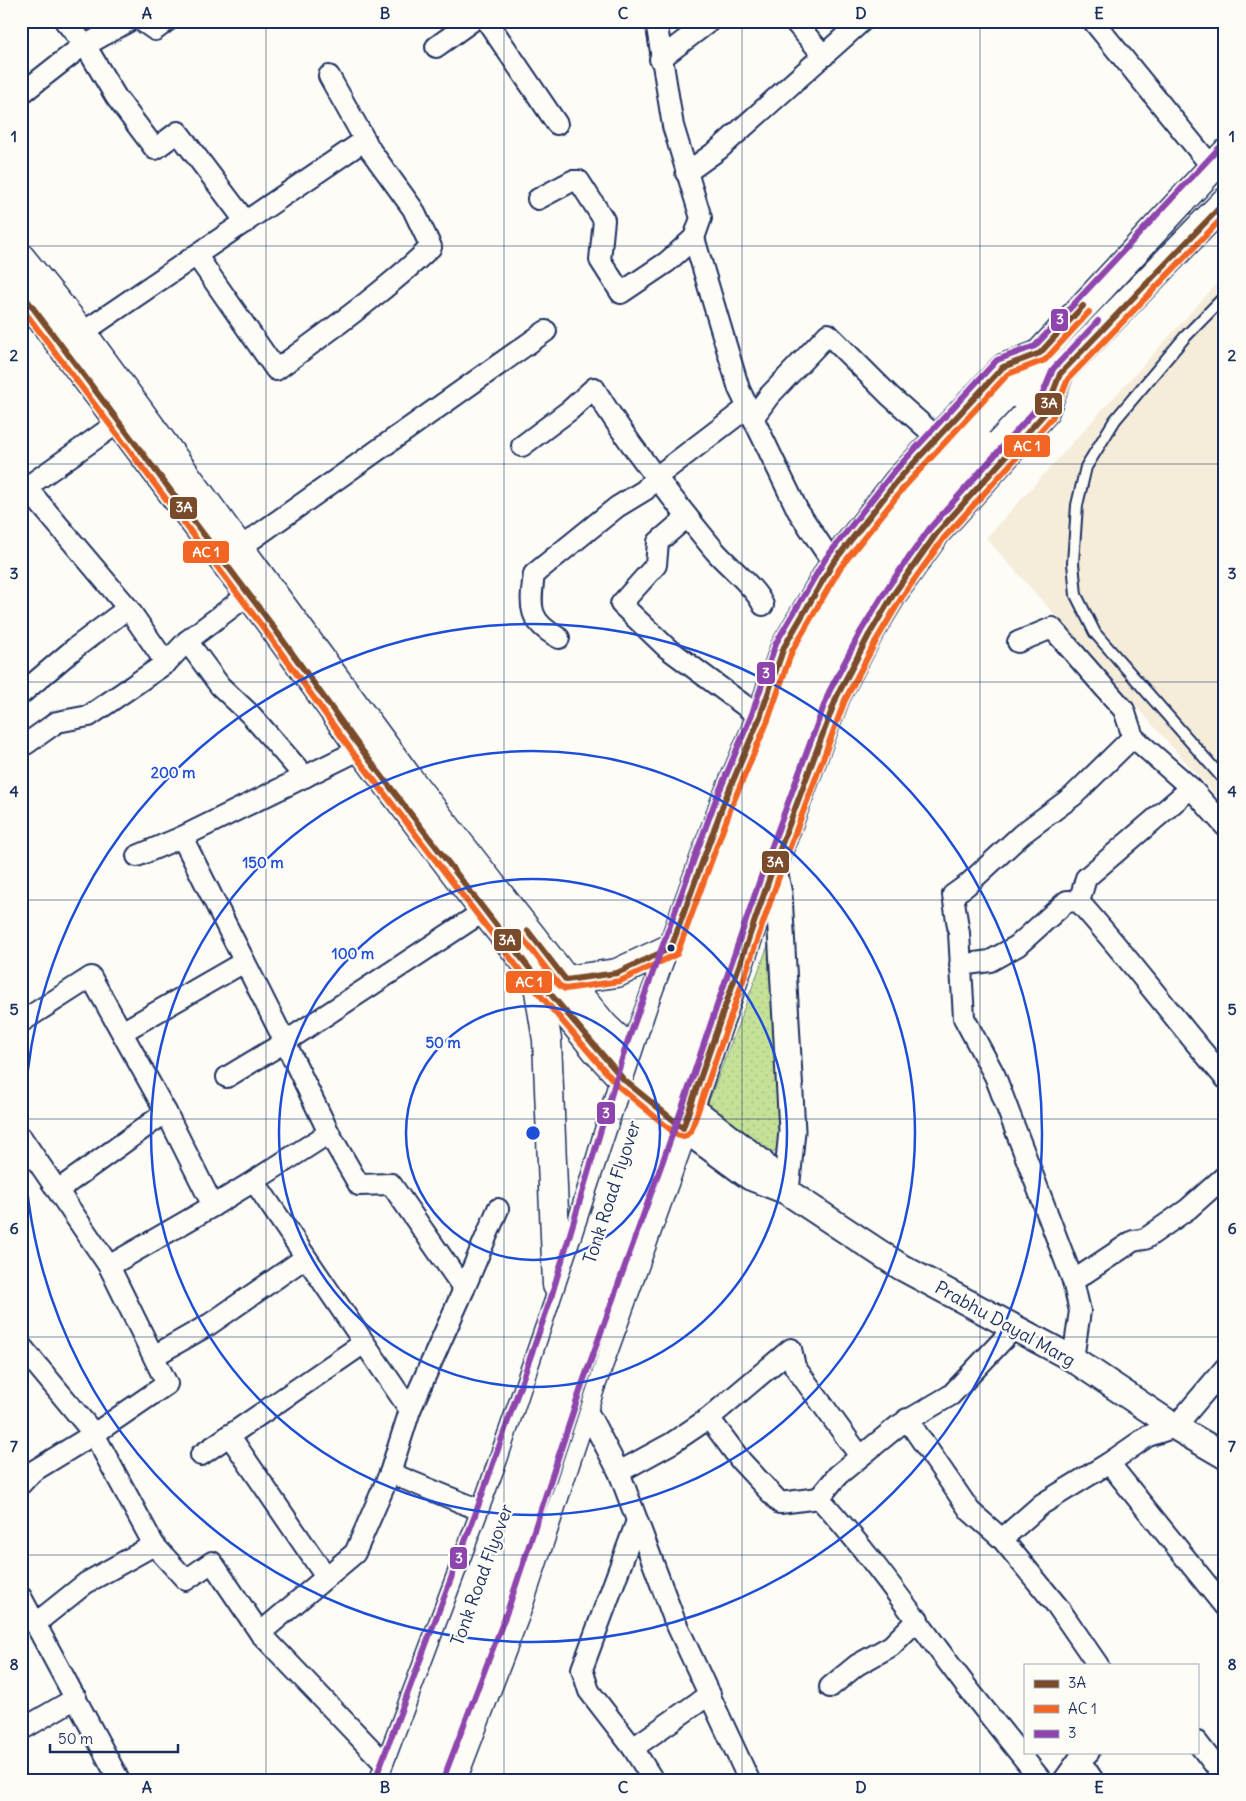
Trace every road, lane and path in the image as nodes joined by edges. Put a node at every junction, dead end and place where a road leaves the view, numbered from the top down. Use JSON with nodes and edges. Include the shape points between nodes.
{"nodes":[{"id":1,"x":65,"y":21,"type":"edge"},
{"id":2,"x":129,"y":21,"type":"edge"},
{"id":3,"x":142,"y":21,"type":"edge"},
{"id":4,"x":167,"y":21,"type":"edge"},
{"id":5,"x":472,"y":21,"type":"edge"},
{"id":6,"x":487,"y":21,"type":"edge"},
{"id":7,"x":656,"y":21,"type":"edge"},
{"id":8,"x":710,"y":21,"type":"edge"},
{"id":9,"x":794,"y":21,"type":"edge"},
{"id":10,"x":862,"y":21,"type":"edge"},
{"id":11,"x":1093,"y":21,"type":"edge"},
{"id":12,"x":85,"y":45,"type":"junction"},
{"id":13,"x":436,"y":47,"type":"dead end"},
{"id":14,"x":824,"y":56,"type":"junction"},
{"id":15,"x":660,"y":59,"type":"junction"},
{"id":16,"x":329,"y":76,"type":"dead end"},
{"id":17,"x":21,"y":94,"type":"edge"},
{"id":18,"x":557,"y":124,"type":"dead end"},
{"id":19,"x":365,"y":140,"type":"junction"},
{"id":20,"x":1218,"y":161,"type":"edge"},
{"id":21,"x":686,"y":173,"type":"junction"},
{"id":22,"x":538,"y":200,"type":"dead end"},
{"id":23,"x":1225,"y":202,"type":"edge"},
{"id":24,"x":246,"y":222,"type":"junction"},
{"id":25,"x":694,"y":238,"type":"junction"},
{"id":26,"x":196,"y":255,"type":"junction"},
{"id":27,"x":21,"y":258,"type":"edge"},
{"id":28,"x":21,"y":292,"type":"edge"},
{"id":29,"x":1225,"y":296,"type":"edge"},
{"id":30,"x":82,"y":332,"type":"junction"},
{"id":31,"x":546,"y":332,"type":"dead end"},
{"id":32,"x":1040,"y":353,"type":"junction"},
{"id":33,"x":1060,"y":374,"type":"junction"},
{"id":34,"x":751,"y":412,"type":"junction"},
{"id":35,"x":119,"y":422,"type":"junction"},
{"id":36,"x":933,"y":434,"type":"dead end"},
{"id":37,"x":522,"y":446,"type":"dead end"},
{"id":38,"x":656,"y":478,"type":"junction"},
{"id":39,"x":24,"y":489,"type":"edge"},
{"id":40,"x":687,"y":516,"type":"junction"},
{"id":41,"x":241,"y":547,"type":"junction"},
{"id":42,"x":833,"y":563,"type":"junction"},
{"id":43,"x":249,"y":594,"type":"junction"},
{"id":44,"x":764,"y":605,"type":"dead end"},
{"id":45,"x":128,"y":608,"type":"junction"},
{"id":46,"x":559,"y":638,"type":"dead end"},
{"id":47,"x":188,"y":641,"type":"junction"},
{"id":48,"x":1018,"y":642,"type":"dead end"},
{"id":49,"x":166,"y":663,"type":"junction"},
{"id":50,"x":21,"y":694,"type":"edge"},
{"id":51,"x":760,"y":717,"type":"junction"},
{"id":52,"x":1133,"y":737,"type":"junction"},
{"id":53,"x":26,"y":744,"type":"dead end"},
{"id":54,"x":361,"y":749,"type":"junction"},
{"id":55,"x":305,"y":777,"type":"junction"},
{"id":56,"x":1225,"y":781,"type":"edge"},
{"id":57,"x":1191,"y":788,"type":"junction"},
{"id":58,"x":1225,"y":826,"type":"edge"},
{"id":59,"x":182,"y":837,"type":"junction"},
{"id":60,"x":136,"y":856,"type":"dead end"},
{"id":61,"x":774,"y":865,"type":"junction"},
{"id":62,"x":1079,"y":902,"type":"junction"},
{"id":63,"x":484,"y":911,"type":"junction"},
{"id":64,"x":671,"y":948,"type":"junction"},
{"id":65,"x":244,"y":962,"type":"junction"},
{"id":66,"x":960,"y":965,"type":"junction"},
{"id":67,"x":536,"y":977,"type":"junction"},
{"id":68,"x":566,"y":980,"type":"junction"},
{"id":69,"x":21,"y":1022,"type":"edge"},
{"id":70,"x":122,"y":1032,"type":"junction"},
{"id":71,"x":285,"y":1042,"type":"junction"},
{"id":72,"x":633,"y":1052,"type":"junction"},
{"id":73,"x":227,"y":1077,"type":"dead end"},
{"id":74,"x":1225,"y":1078,"type":"edge"},
{"id":75,"x":624,"y":1080,"type":"junction"},
{"id":76,"x":166,"y":1112,"type":"junction"},
{"id":77,"x":687,"y":1118,"type":"junction"},
{"id":78,"x":329,"y":1133,"type":"junction"},
{"id":79,"x":21,"y":1136,"type":"edge"},
{"id":80,"x":1225,"y":1176,"type":"edge"},
{"id":81,"x":254,"y":1181,"type":"junction"},
{"id":82,"x":58,"y":1190,"type":"junction"},
{"id":83,"x":786,"y":1191,"type":"junction"},
{"id":84,"x":213,"y":1206,"type":"junction"},
{"id":85,"x":498,"y":1209,"type":"dead end"},
{"id":86,"x":306,"y":1258,"type":"junction"},
{"id":87,"x":109,"y":1266,"type":"junction"},
{"id":88,"x":1073,"y":1281,"type":"junction"},
{"id":89,"x":464,"y":1289,"type":"junction"},
{"id":90,"x":558,"y":1304,"type":"junction"},
{"id":91,"x":1014,"y":1328,"type":"junction"},
{"id":92,"x":364,"y":1343,"type":"junction"},
{"id":93,"x":21,"y":1346,"type":"edge"},
{"id":94,"x":154,"y":1356,"type":"junction"},
{"id":95,"x":1073,"y":1360,"type":"junction"},
{"id":96,"x":1225,"y":1368,"type":"edge"},
{"id":97,"x":584,"y":1405,"type":"junction"},
{"id":98,"x":410,"y":1410,"type":"junction"},
{"id":99,"x":519,"y":1418,"type":"junction"},
{"id":100,"x":709,"y":1418,"type":"junction"},
{"id":101,"x":907,"y":1419,"type":"junction"},
{"id":102,"x":1175,"y":1428,"type":"junction"},
{"id":103,"x":94,"y":1434,"type":"junction"},
{"id":104,"x":229,"y":1436,"type":"junction"},
{"id":105,"x":201,"y":1455,"type":"dead end"},
{"id":106,"x":860,"y":1456,"type":"junction"},
{"id":107,"x":1225,"y":1456,"type":"edge"},
{"id":108,"x":1109,"y":1463,"type":"junction"},
{"id":109,"x":619,"y":1472,"type":"junction"},
{"id":110,"x":390,"y":1473,"type":"junction"},
{"id":111,"x":21,"y":1484,"type":"edge"},
{"id":112,"x":819,"y":1498,"type":"junction"},
{"id":113,"x":483,"y":1518,"type":"junction"},
{"id":114,"x":637,"y":1521,"type":"junction"},
{"id":115,"x":1002,"y":1539,"type":"junction"},
{"id":116,"x":154,"y":1545,"type":"junction"},
{"id":117,"x":326,"y":1577,"type":"junction"},
{"id":118,"x":21,"y":1597,"type":"edge"},
{"id":119,"x":1225,"y":1607,"type":"edge"},
{"id":120,"x":918,"y":1619,"type":"junction"},
{"id":121,"x":36,"y":1623,"type":"junction"},
{"id":122,"x":260,"y":1632,"type":"junction"},
{"id":123,"x":1097,"y":1664,"type":"edge"},
{"id":124,"x":830,"y":1686,"type":"dead end"},
{"id":125,"x":710,"y":1694,"type":"junction"},
{"id":126,"x":76,"y":1698,"type":"junction"},
{"id":127,"x":21,"y":1730,"type":"edge"},
{"id":128,"x":1198,"y":1743,"type":"edge"},
{"id":129,"x":633,"y":1748,"type":"junction"},
{"id":130,"x":1084,"y":1756,"type":"edge"},
{"id":131,"x":392,"y":1776,"type":"edge"},
{"id":132,"x":1224,"y":1776,"type":"edge"},
{"id":133,"x":119,"y":1780,"type":"edge"},
{"id":134,"x":429,"y":1780,"type":"edge"},
{"id":135,"x":452,"y":1780,"type":"edge"},
{"id":136,"x":653,"y":1780,"type":"edge"},
{"id":137,"x":749,"y":1780,"type":"edge"},
{"id":138,"x":1041,"y":1780,"type":"edge"},
{"id":139,"x":1064,"y":1780,"type":"edge"},
{"id":140,"x":1092,"y":1780,"type":"edge"}],
"edges":[{"from":1,"to":12,"type":"street"},
{"from":2,"to":12,"type":"street"},
{"from":3,"to":4,"type":"street","via":[[155,30]]},
{"from":5,"to":13,"type":"street"},
{"from":6,"to":18,"type":"street"},
{"from":7,"to":15,"type":"street"},
{"from":8,"to":15,"type":"street"},
{"from":9,"to":14,"type":"street"},
{"from":10,"to":14,"type":"street"},
{"from":11,"to":20,"type":"street"},
{"from":12,"to":17,"type":"street"},
{"from":12,"to":24,"type":"street","via":[[116,97],[155,149],[178,132]]},
{"from":14,"to":21,"type":"street","via":[[718,150]]},
{"from":15,"to":21,"type":"street"},
{"from":16,"to":19,"type":"street"},
{"from":19,"to":24,"type":"street"},
{"from":19,"to":26,"type":"street","via":[[413,209],[431,247],[401,276],[276,370]]},
{"from":20,"to":32,"type":"main road","name":"Tonk Road Flyover"},
{"from":21,"to":25,"type":"street","via":[[700,218]]},
{"from":22,"to":25,"type":"street","via":[[572,181],[579,181],[604,220],[600,260],[620,293],[667,262]]},
{"from":23,"to":33,"type":"main road","name":"Tonk Road Flyover"},
{"from":24,"to":26,"type":"street"},
{"from":25,"to":34,"type":"street","via":[[739,389]]},
{"from":26,"to":30,"type":"street"},
{"from":27,"to":30,"type":"main road"},
{"from":28,"to":35,"type":"main road"},
{"from":29,"to":56,"type":"lane","via":[[1184,338],[1115,420],[1086,467],[1077,505],[1073,563],[1076,595],[1095,633]]},
{"from":30,"to":41,"type":"main road"},
{"from":31,"to":41,"type":"street"},
{"from":32,"to":42,"type":"street","via":[[1003,367],[898,480]]},
{"from":32,"to":131,"type":"main road","name":"Tonk Road Flyover","bridge":true,"via":[[881,534],[811,654],[760,772],[672,1011],[521,1468]]},
{"from":33,"to":61,"type":"street","via":[[1045,413],[937,532],[868,635],[837,696]]},
{"from":33,"to":134,"type":"main road","name":"Tonk Road Flyover","bridge":true,"via":[[987,447],[900,548],[831,665],[804,725],[693,1018],[542,1476]]},
{"from":34,"to":36,"type":"street","via":[[828,334]]},
{"from":34,"to":38,"type":"street"},
{"from":34,"to":42,"type":"street","via":[[798,511]]},
{"from":35,"to":39,"type":"street"},
{"from":35,"to":43,"type":"main road"},
{"from":37,"to":38,"type":"street","via":[[594,388],[618,428]]},
{"from":38,"to":40,"type":"street"},
{"from":38,"to":46,"type":"street","via":[[645,490],[617,507],[534,574],[530,606],[543,630]]},
{"from":39,"to":45,"type":"street"},
{"from":40,"to":44,"type":"street","via":[[731,569],[760,596]]},
{"from":40,"to":51,"type":"street","via":[[658,542],[656,565],[620,604],[667,648]]},
{"from":41,"to":68,"type":"main road","via":[[408,778]]},
{"from":42,"to":51,"type":"street","via":[[784,647]]},
{"from":43,"to":47,"type":"street"},
{"from":43,"to":54,"type":"main road"},
{"from":45,"to":49,"type":"street"},
{"from":45,"to":50,"type":"street"},
{"from":47,"to":49,"type":"street"},
{"from":47,"to":55,"type":"street","via":[[220,686],[251,715]]},
{"from":48,"to":52,"type":"street","via":[[1052,628],[1124,710]]},
{"from":49,"to":53,"type":"street","via":[[89,716],[57,722]]},
{"from":51,"to":64,"type":"street","via":[[724,802]]},
{"from":52,"to":57,"type":"street"},
{"from":52,"to":66,"type":"street","via":[[1073,796],[1022,834],[953,894],[960,933]]},
{"from":54,"to":55,"type":"street"},
{"from":54,"to":63,"type":"main road"},
{"from":55,"to":59,"type":"street"},
{"from":57,"to":58,"type":"street"},
{"from":57,"to":62,"type":"street","via":[[1086,878]]},
{"from":59,"to":60,"type":"street"},
{"from":59,"to":65,"type":"street"},
{"from":61,"to":77,"type":"street"},
{"from":61,"to":83,"type":"street","via":[[779,894],[792,1131]]},
{"from":62,"to":66,"type":"street","via":[[1067,901],[1017,946],[990,961]]},
{"from":62,"to":74,"type":"street","via":[[1122,951],[1170,1016]]},
{"from":63,"to":67,"type":"main road"},
{"from":63,"to":71,"type":"street"},
{"from":64,"to":68,"type":"main road","via":[[617,973]]},
{"from":64,"to":72,"type":"street"},
{"from":65,"to":70,"type":"street"},
{"from":65,"to":71,"type":"street"},
{"from":66,"to":88,"type":"street","via":[[964,1018],[995,1076]]},
{"from":67,"to":75,"type":"main road"},
{"from":67,"to":90,"type":"main road","via":[[547,1040]]},
{"from":68,"to":72,"type":"main road","via":[[604,1026]]},
{"from":69,"to":70,"type":"street","via":[[91,976]]},
{"from":70,"to":76,"type":"street"},
{"from":71,"to":73,"type":"street"},
{"from":71,"to":78,"type":"street"},
{"from":72,"to":75,"type":"main road"},
{"from":72,"to":77,"type":"main road"},
{"from":75,"to":77,"type":"main road"},
{"from":75,"to":90,"type":"main road"},
{"from":76,"to":82,"type":"street"},
{"from":76,"to":84,"type":"street"},
{"from":77,"to":83,"type":"street","name":"Prabhu Dayal Marg","via":[[750,1176]]},
{"from":77,"to":97,"type":"main road"},
{"from":78,"to":81,"type":"street"},
{"from":78,"to":89,"type":"street","via":[[359,1185],[391,1184]]},
{"from":79,"to":82,"type":"street"},
{"from":80,"to":88,"type":"street","via":[[1188,1209],[1145,1239],[1133,1241]]},
{"from":81,"to":84,"type":"street"},
{"from":81,"to":86,"type":"street"},
{"from":82,"to":87,"type":"street"},
{"from":83,"to":91,"type":"street","name":"Prabhu Dayal Marg","via":[[901,1267]]},
{"from":84,"to":87,"type":"street"},
{"from":85,"to":89,"type":"street"},
{"from":86,"to":92,"type":"street"},
{"from":86,"to":94,"type":"street","via":[[210,1324]]},
{"from":87,"to":94,"type":"street"},
{"from":88,"to":95,"type":"street","via":[[1080,1311]]},
{"from":89,"to":98,"type":"street"},
{"from":90,"to":99,"type":"main road"},
{"from":91,"to":95,"type":"street","name":"Prabhu Dayal Marg"},
{"from":91,"to":101,"type":"street","via":[[952,1395]]},
{"from":92,"to":98,"type":"street"},
{"from":92,"to":104,"type":"street"},
{"from":93,"to":103,"type":"street"},
{"from":94,"to":103,"type":"street","via":[[167,1384]]},
{"from":95,"to":102,"type":"street","name":"Prabhu Dayal Marg"},
{"from":96,"to":102,"type":"street"},
{"from":97,"to":99,"type":"street"},
{"from":97,"to":109,"type":"street"},
{"from":97,"to":135,"type":"main road","via":[[516,1612]]},
{"from":98,"to":110,"type":"street"},
{"from":99,"to":113,"type":"main road"},
{"from":100,"to":106,"type":"street","via":[[792,1349],[795,1367]]},
{"from":100,"to":109,"type":"street"},
{"from":100,"to":112,"type":"street","via":[[741,1461],[780,1503]]},
{"from":101,"to":106,"type":"street"},
{"from":101,"to":115,"type":"street","via":[[970,1511]]},
{"from":102,"to":107,"type":"street","name":"Prabhu Dayal Marg"},
{"from":102,"to":108,"type":"street","via":[[1148,1436]]},
{"from":103,"to":111,"type":"street","via":[[32,1472]]},
{"from":103,"to":116,"type":"street"},
{"from":104,"to":105,"type":"street"},
{"from":104,"to":117,"type":"street"},
{"from":106,"to":112,"type":"street"},
{"from":108,"to":115,"type":"street","via":[[1042,1504]]},
{"from":108,"to":119,"type":"street"},
{"from":109,"to":114,"type":"street"},
{"from":110,"to":113,"type":"street","via":[[475,1508]]},
{"from":110,"to":117,"type":"street","via":[[355,1552]]},
{"from":112,"to":120,"type":"street","via":[[851,1533]]},
{"from":113,"to":131,"type":"main road"},
{"from":114,"to":125,"type":"street","via":[[674,1618]]},
{"from":114,"to":129,"type":"street","via":[[582,1669],[589,1691]]},
{"from":115,"to":123,"type":"street","via":[[1058,1607]]},
{"from":116,"to":121,"type":"street","via":[[86,1583]]},
{"from":116,"to":122,"type":"street","via":[[186,1580],[212,1562]]},
{"from":117,"to":122,"type":"street"},
{"from":118,"to":121,"type":"street"},
{"from":120,"to":124,"type":"street","via":[[891,1646],[857,1665]]},
{"from":120,"to":138,"type":"street","via":[[968,1689]]},
{"from":121,"to":126,"type":"street"},
{"from":122,"to":131,"type":"street"},
{"from":125,"to":129,"type":"street"},
{"from":125,"to":137,"type":"street"},
{"from":126,"to":127,"type":"street"},
{"from":126,"to":133,"type":"street"},
{"from":128,"to":132,"type":"street"},
{"from":129,"to":136,"type":"street"},
{"from":130,"to":139,"type":"street"},
{"from":130,"to":140,"type":"street"}]}
